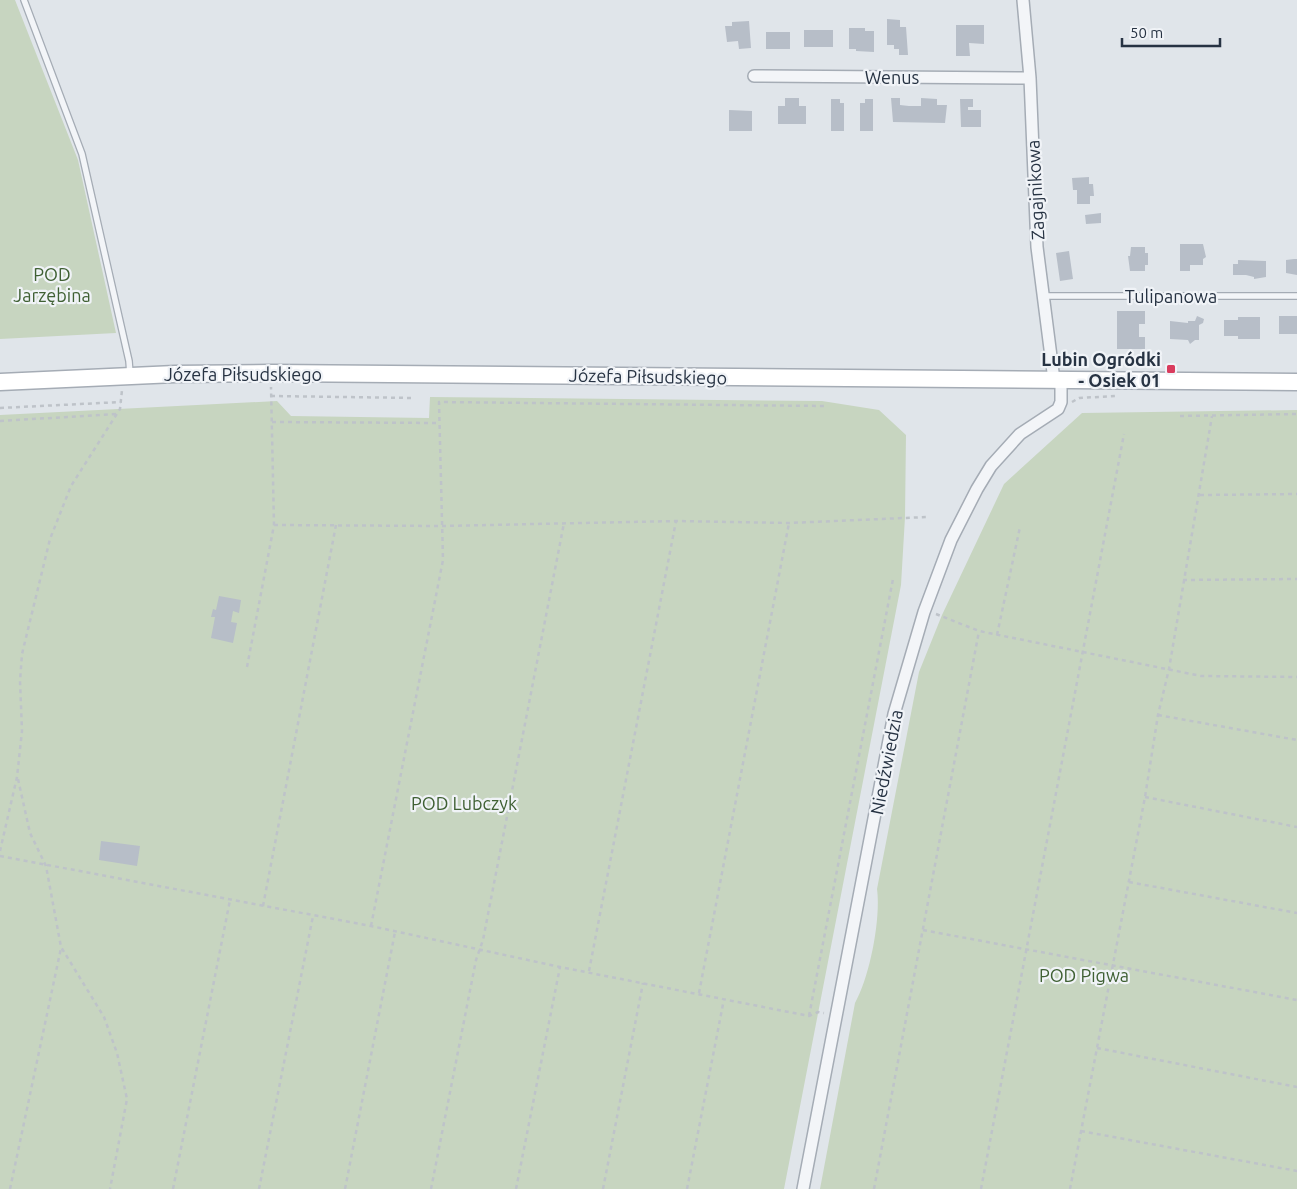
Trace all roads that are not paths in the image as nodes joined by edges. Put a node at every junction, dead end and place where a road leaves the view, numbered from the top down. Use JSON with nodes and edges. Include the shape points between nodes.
{"nodes":[{"id":1,"x":24,"y":0,"type":"edge"},
{"id":2,"x":1023,"y":0,"type":"edge"},
{"id":3,"x":754,"y":76,"type":"dead end"},
{"id":4,"x":1030,"y":78,"type":"junction"},
{"id":5,"x":1044,"y":296,"type":"junction"},
{"id":6,"x":1297,"y":296,"type":"edge"},
{"id":7,"x":126,"y":376,"type":"junction"},
{"id":8,"x":1058,"y":380,"type":"junction"},
{"id":9,"x":0,"y":382,"type":"edge"},
{"id":10,"x":1297,"y":382,"type":"edge"},
{"id":11,"x":803,"y":1189,"type":"edge"}],
"edges":[{"from":1,"to":7,"type":"lane","via":[[82,154],[129,361]]},
{"from":2,"to":4,"type":"street","name":"Zagajnikowa"},
{"from":3,"to":4,"type":"street","name":"Wenus"},
{"from":4,"to":5,"type":"street","name":"Zagajnikowa","via":[[1038,247]]},
{"from":5,"to":6,"type":"lane","name":"Tulipanowa"},
{"from":5,"to":8,"type":"street","name":"Zagajnikowa"},
{"from":7,"to":8,"type":"street","name":"Józefa Piłsudskiego","via":[[272,373]]},
{"from":7,"to":9,"type":"street","name":"Józefa Piłsudskiego"},
{"from":8,"to":10,"type":"street","name":"Józefa Piłsudskiego"},
{"from":8,"to":11,"type":"street","name":"Niedźwiedzia","via":[[1061,402],[1058,409],[1020,434],[991,466],[964,512],[941,565],[917,637],[894,714]]}]}
